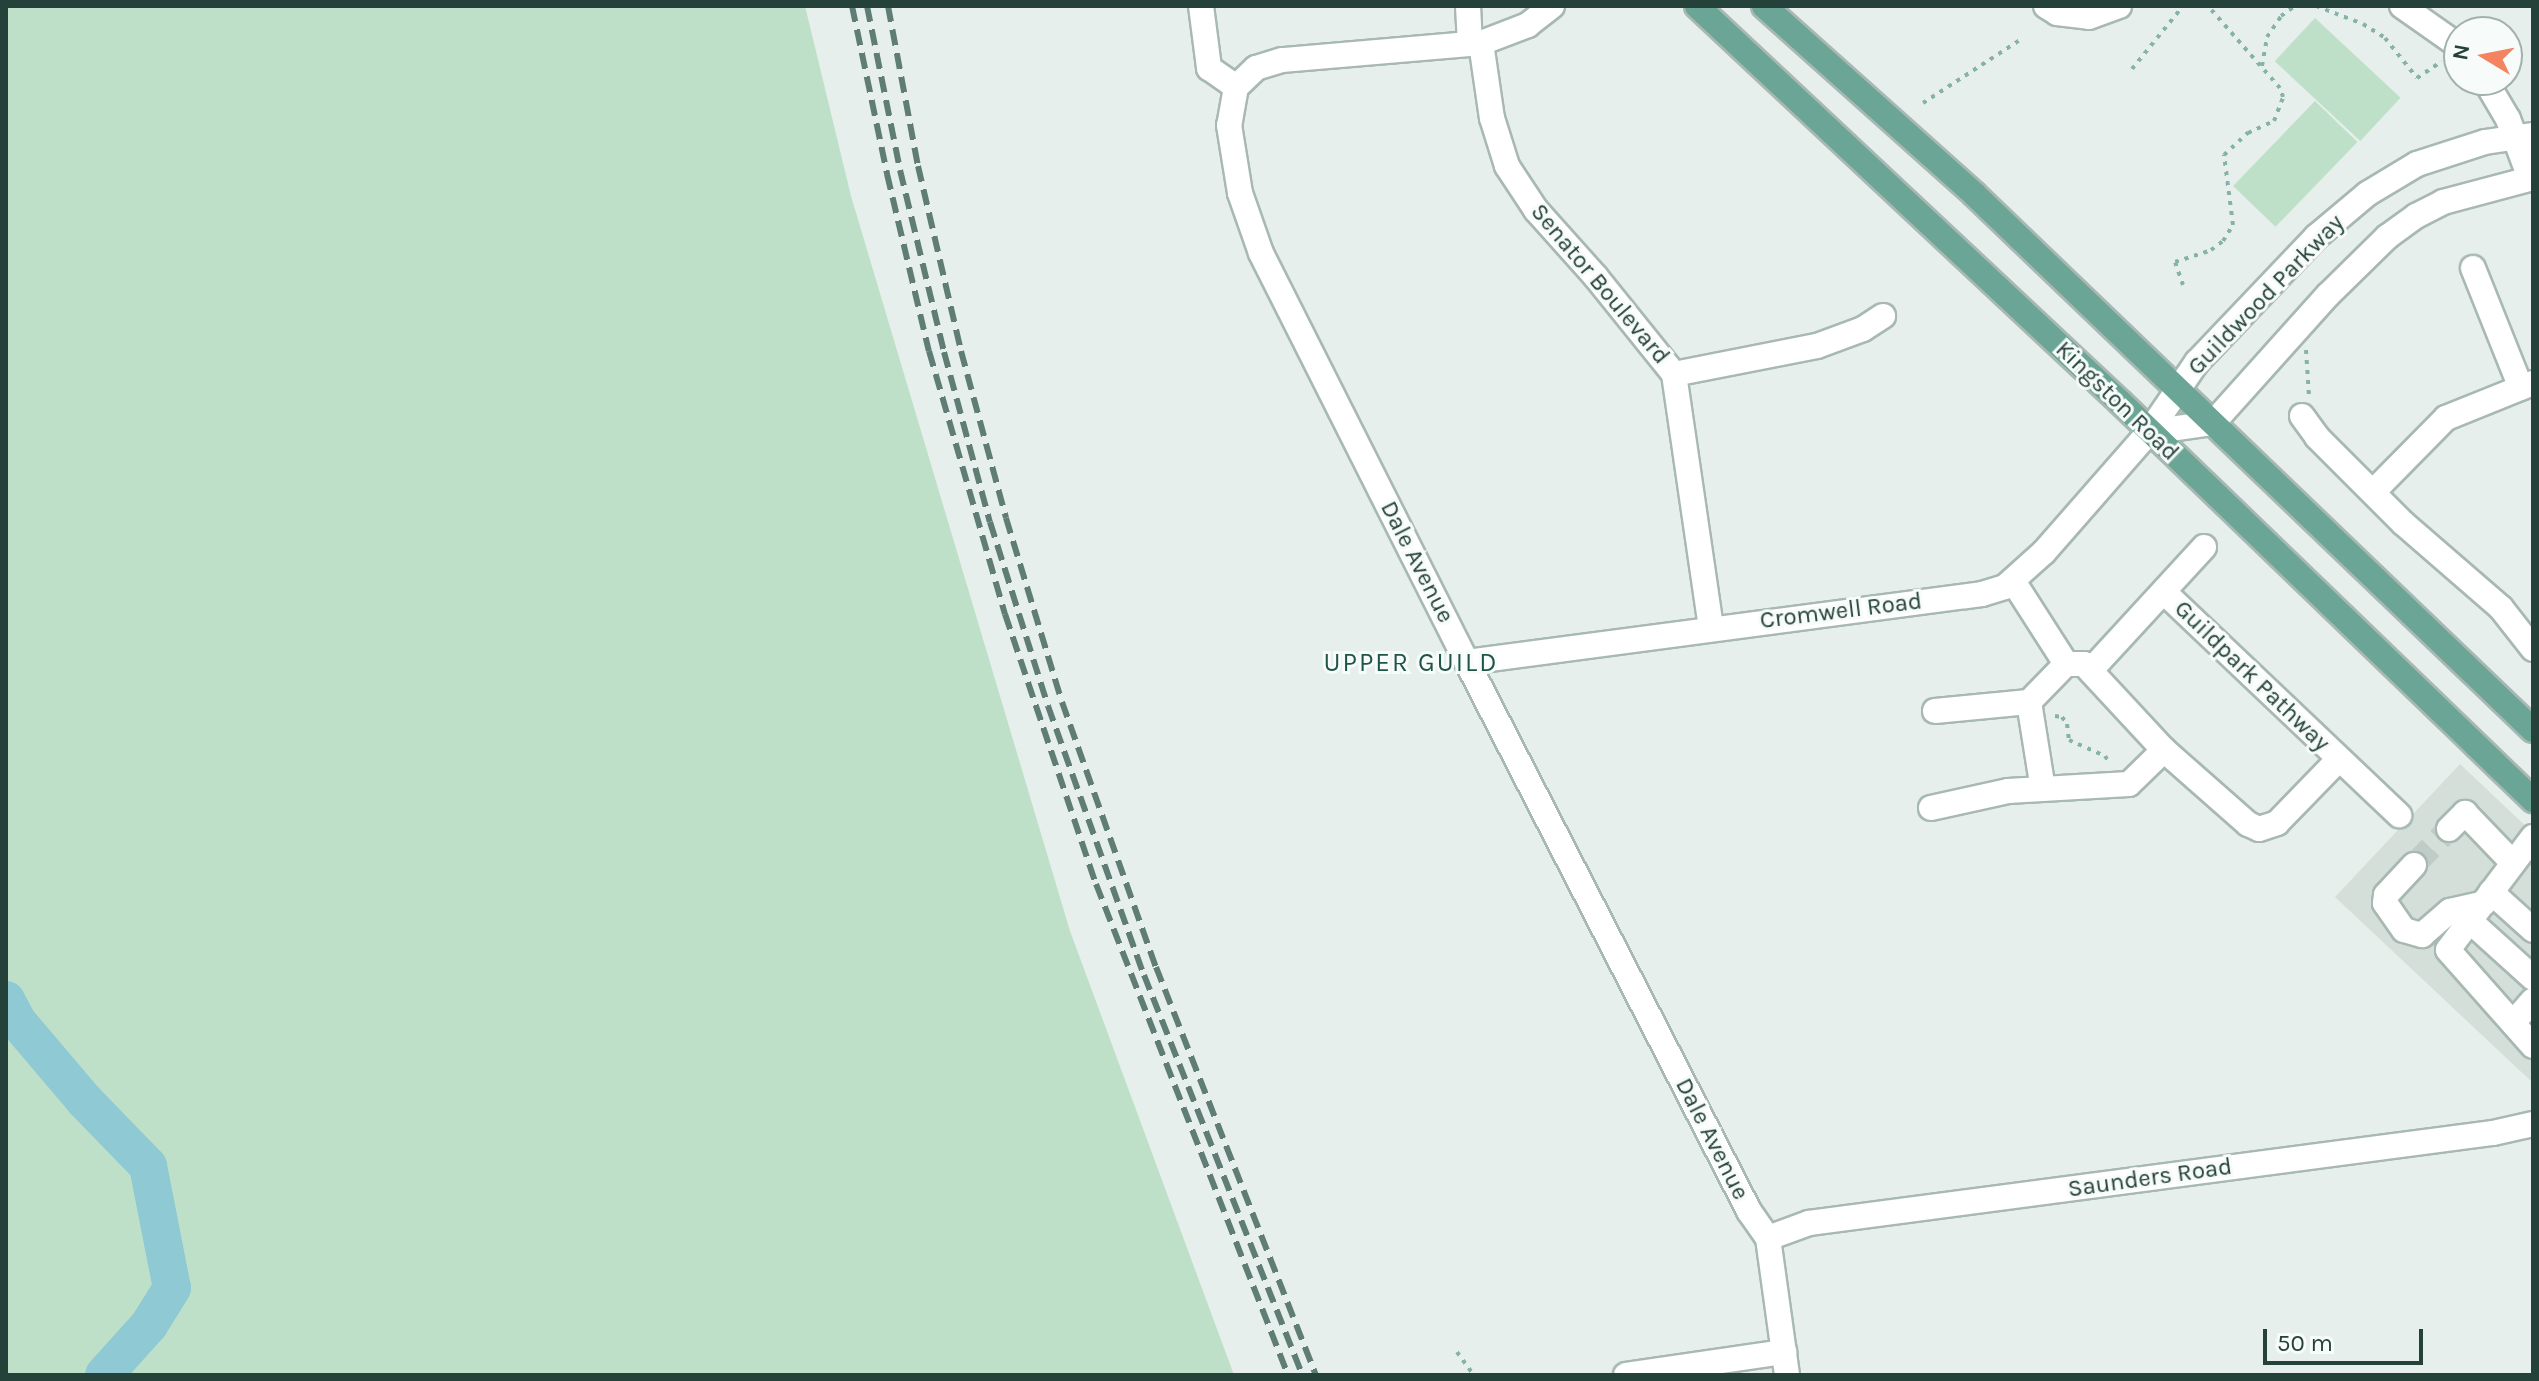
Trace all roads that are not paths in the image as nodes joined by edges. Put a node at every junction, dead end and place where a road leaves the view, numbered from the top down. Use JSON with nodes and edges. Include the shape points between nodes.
{"nodes":[{"id":1,"x":1201,"y":6,"type":"edge"},
{"id":2,"x":1468,"y":6,"type":"edge"},
{"id":3,"x":1552,"y":6,"type":"edge"},
{"id":4,"x":1697,"y":6,"type":"edge"},
{"id":5,"x":1764,"y":6,"type":"edge"},
{"id":6,"x":2046,"y":6,"type":"edge"},
{"id":7,"x":2119,"y":6,"type":"edge"},
{"id":8,"x":2402,"y":6,"type":"edge"},
{"id":9,"x":2443,"y":41,"type":"edge"},
{"id":10,"x":1476,"y":44,"type":"junction"},
{"id":11,"x":1236,"y":87,"type":"junction"},
{"id":12,"x":2496,"y":96,"type":"edge"},
{"id":13,"x":2524,"y":136,"type":"edge"},
{"id":14,"x":2532,"y":178,"type":"edge"},
{"id":15,"x":2473,"y":268,"type":"dead end"},
{"id":16,"x":1883,"y":316,"type":"dead end"},
{"id":17,"x":1674,"y":374,"type":"junction"},
{"id":18,"x":2527,"y":386,"type":"edge"},
{"id":19,"x":2177,"y":389,"type":"junction"},
{"id":20,"x":2302,"y":416,"type":"road end"},
{"id":21,"x":2213,"y":423,"type":"junction"},
{"id":22,"x":2149,"y":432,"type":"junction"},
{"id":23,"x":2374,"y":491,"type":"junction"},
{"id":24,"x":2204,"y":547,"type":"dead end"},
{"id":25,"x":2013,"y":581,"type":"junction"},
{"id":26,"x":2165,"y":593,"type":"junction"},
{"id":27,"x":1711,"y":627,"type":"junction"},
{"id":28,"x":2533,"y":649,"type":"edge"},
{"id":29,"x":1467,"y":662,"type":"junction"},
{"id":30,"x":2066,"y":664,"type":"junction"},
{"id":31,"x":2091,"y":670,"type":"junction"},
{"id":32,"x":2032,"y":700,"type":"junction"},
{"id":33,"x":1935,"y":711,"type":"dead end"},
{"id":34,"x":2533,"y":730,"type":"edge"},
{"id":35,"x":2164,"y":750,"type":"junction"},
{"id":36,"x":2338,"y":760,"type":"junction"},
{"id":37,"x":2043,"y":789,"type":"junction"},
{"id":38,"x":2533,"y":800,"type":"edge"},
{"id":39,"x":1931,"y":808,"type":"dead end"},
{"id":40,"x":2399,"y":815,"type":"dead end"},
{"id":41,"x":2449,"y":829,"type":"tunnel mouth"},
{"id":42,"x":2524,"y":857,"type":"edge"},
{"id":43,"x":2414,"y":865,"type":"tunnel mouth"},
{"id":44,"x":2482,"y":905,"type":"junction"},
{"id":45,"x":2533,"y":930,"type":"edge"},
{"id":46,"x":2533,"y":978,"type":"edge"},
{"id":47,"x":2524,"y":1017,"type":"edge"},
{"id":48,"x":2533,"y":1046,"type":"edge"},
{"id":49,"x":2533,"y":1124,"type":"edge"},
{"id":50,"x":1768,"y":1238,"type":"junction"},
{"id":51,"x":1785,"y":1363,"type":"edge"},
{"id":52,"x":1626,"y":1375,"type":"edge"}],
"edges":[{"from":1,"to":11,"type":"street","via":[[1209,68]]},
{"from":2,"to":10,"type":"street","name":"Senator Boulevard"},
{"from":3,"to":10,"type":"street","via":[[1528,25]]},
{"from":4,"to":22,"type":"main road","name":"Kingston Road"},
{"from":5,"to":19,"type":"main road","name":"Kingston Road","via":[[1974,194]]},
{"from":6,"to":7,"type":"street","via":[[2057,13],[2089,17]]},
{"from":8,"to":9,"type":"street"},
{"from":10,"to":11,"type":"street","via":[[1282,60],[1256,68]]},
{"from":10,"to":17,"type":"street","name":"Senator Boulevard","via":[[1507,166],[1536,210]]},
{"from":11,"to":29,"type":"street","name":"Dale Avenue","via":[[1229,125],[1240,193],[1261,253]]},
{"from":12,"to":13,"type":"street"},
{"from":13,"to":14,"type":"street"},
{"from":13,"to":19,"type":"street","name":"Guildwood Parkway","via":[[2485,142],[2417,164],[2367,194],[2316,237]]},
{"from":14,"to":21,"type":"street","name":"Guildwood Parkway","via":[[2443,202],[2387,237]]},
{"from":15,"to":18,"type":"street"},
{"from":16,"to":17,"type":"street","via":[[1817,346]]},
{"from":17,"to":27,"type":"street","name":"Senator Boulevard"},
{"from":18,"to":23,"type":"street","via":[[2446,418]]},
{"from":19,"to":21,"type":"main road","name":"Kingston Road"},
{"from":19,"to":22,"type":"street","name":"Guildwood Parkway"},
{"from":20,"to":23,"type":"street"},
{"from":21,"to":22,"type":"street"},
{"from":21,"to":34,"type":"main road","name":"Kingston Road"},
{"from":22,"to":25,"type":"street","name":"Cromwell Road"},
{"from":22,"to":38,"type":"main road","name":"Kingston Road"},
{"from":23,"to":28,"type":"street","via":[[2421,540],[2501,608]]},
{"from":24,"to":26,"type":"street","name":"Guildpark Pathway"},
{"from":25,"to":27,"type":"street","name":"Cromwell Road","via":[[1982,594]]},
{"from":25,"to":30,"type":"street"},
{"from":26,"to":31,"type":"street","name":"Guildpark Pathway"},
{"from":26,"to":36,"type":"street","name":"Guildpark Pathway"},
{"from":27,"to":29,"type":"street","name":"Cromwell Road"},
{"from":29,"to":50,"type":"street","name":"Dale Avenue","via":[[1749,1211]]},
{"from":30,"to":31,"type":"street","via":[[2084,664]]},
{"from":30,"to":32,"type":"street"},
{"from":31,"to":35,"type":"street","name":"Guildpark Pathway"},
{"from":32,"to":33,"type":"street"},
{"from":32,"to":37,"type":"street"},
{"from":35,"to":36,"type":"street","name":"Guildpark Pathway","via":[[2259,829],[2277,823]]},
{"from":35,"to":37,"type":"street","via":[[2129,784]]},
{"from":36,"to":40,"type":"street","name":"Guildpark Pathway"},
{"from":37,"to":39,"type":"street","via":[[1995,792]]},
{"from":41,"to":42,"type":"street","via":[[2465,813]]},
{"from":42,"to":44,"type":"street"},
{"from":43,"to":44,"type":"street","via":[[2386,895],[2385,903],[2404,930],[2422,935],[2450,911]]},
{"from":44,"to":45,"type":"street"},
{"from":44,"to":46,"type":"street"},
{"from":44,"to":47,"type":"street","via":[[2448,950]]},
{"from":47,"to":48,"type":"street"},
{"from":49,"to":50,"type":"street","name":"Saunders Road","via":[[1809,1223]]},
{"from":50,"to":51,"type":"street","name":"Dale Avenue"},
{"from":51,"to":52,"type":"street"}]}
